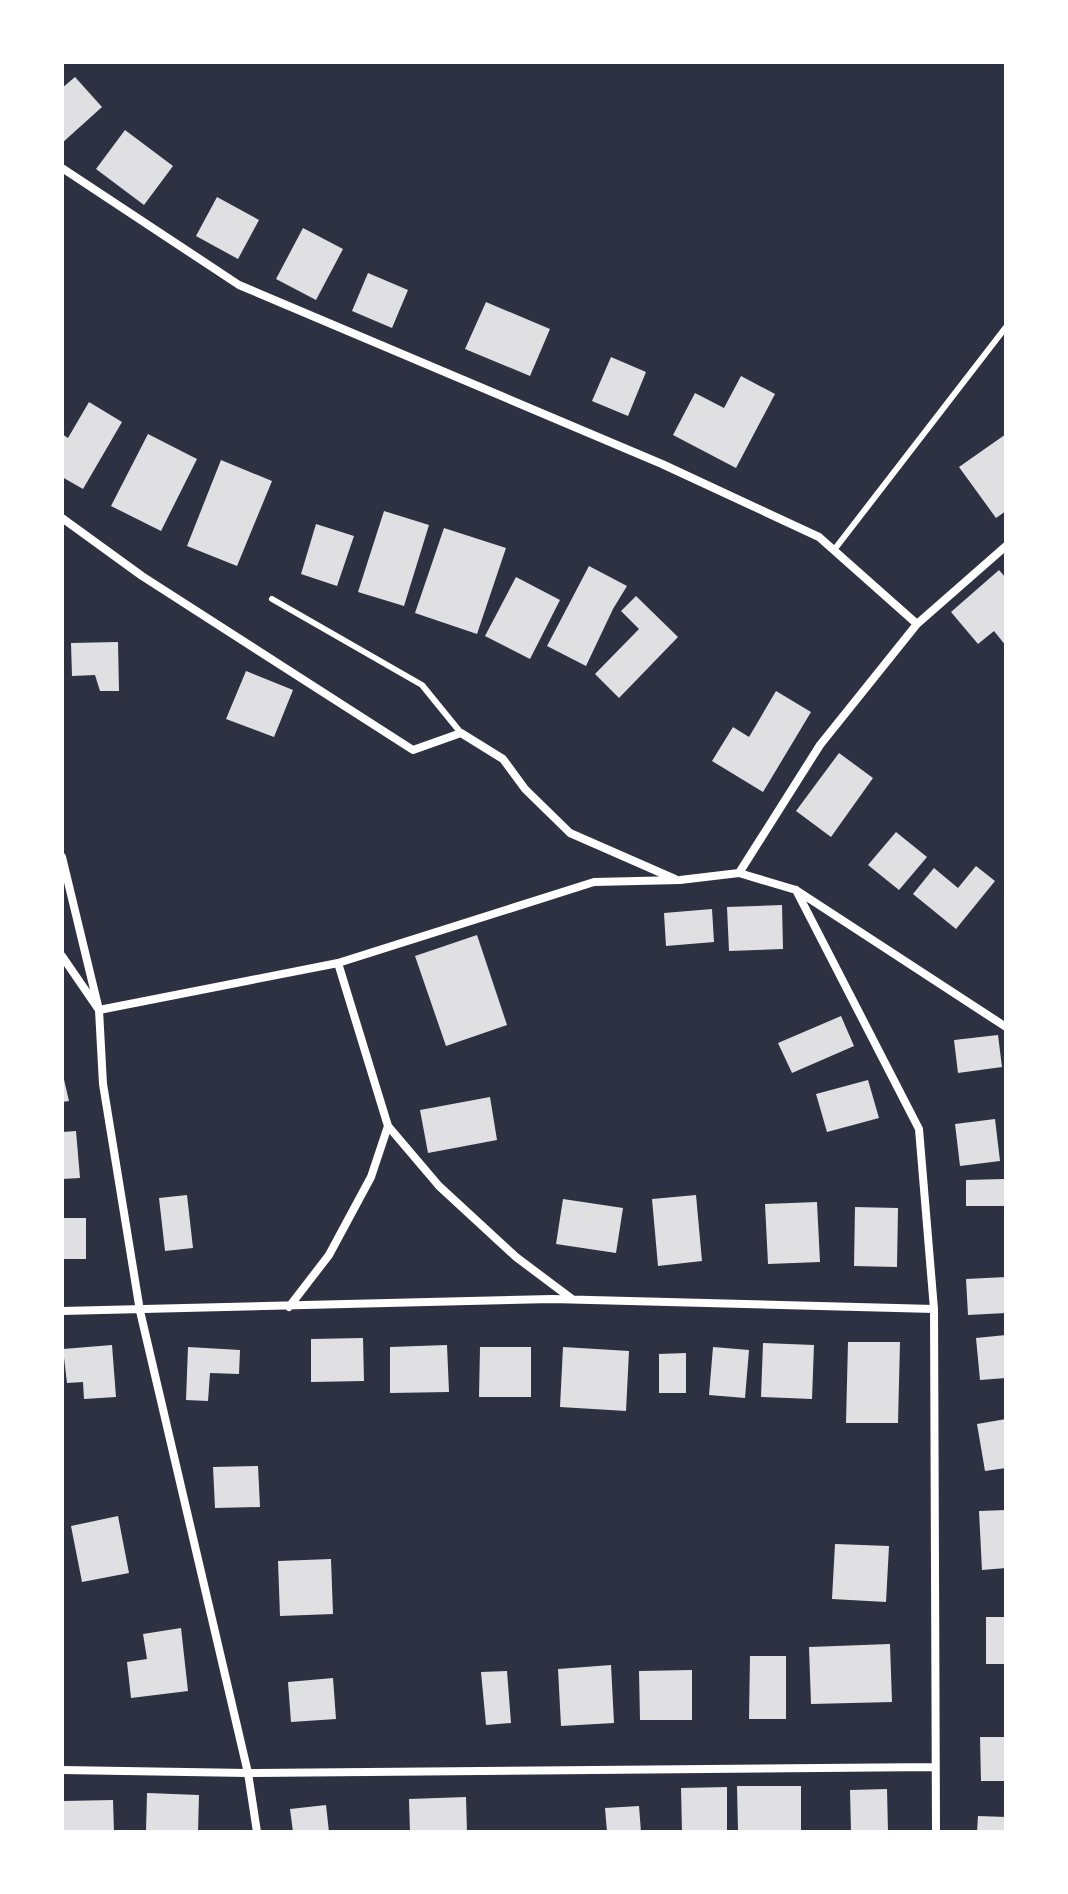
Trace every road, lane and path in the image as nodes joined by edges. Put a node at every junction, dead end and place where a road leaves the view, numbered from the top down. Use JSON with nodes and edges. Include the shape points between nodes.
{"nodes":[{"id":1,"x":62,"y":168,"type":"edge"},
{"id":2,"x":1006,"y":327,"type":"edge"},
{"id":3,"x":62,"y":518,"type":"edge"},
{"id":4,"x":1006,"y":547,"type":"edge"},
{"id":5,"x":834,"y":550,"type":"junction"},
{"id":6,"x":272,"y":599,"type":"dead end"},
{"id":7,"x":917,"y":624,"type":"junction"},
{"id":8,"x":461,"y":733,"type":"junction"},
{"id":9,"x":62,"y":857,"type":"edge"},
{"id":10,"x":739,"y":873,"type":"junction"},
{"id":11,"x":680,"y":880,"type":"junction"},
{"id":12,"x":796,"y":890,"type":"junction"},
{"id":13,"x":62,"y":956,"type":"edge"},
{"id":14,"x":338,"y":963,"type":"junction"},
{"id":15,"x":99,"y":1010,"type":"junction"},
{"id":16,"x":1006,"y":1027,"type":"edge"},
{"id":17,"x":388,"y":1126,"type":"junction"},
{"id":18,"x":573,"y":1300,"type":"junction"},
{"id":19,"x":289,"y":1307,"type":"junction"},
{"id":20,"x":934,"y":1309,"type":"junction"},
{"id":21,"x":62,"y":1311,"type":"edge"},
{"id":22,"x":140,"y":1311,"type":"junction"},
{"id":23,"x":935,"y":1767,"type":"junction"},
{"id":24,"x":62,"y":1770,"type":"edge"},
{"id":25,"x":248,"y":1773,"type":"junction"},
{"id":26,"x":257,"y":1832,"type":"edge"},
{"id":27,"x":936,"y":1832,"type":"edge"}],
"edges":[{"from":1,"to":5,"type":"street","via":[[239,285],[662,464],[819,537]]},
{"from":2,"to":5,"type":"lane"},
{"from":3,"to":8,"type":"street","via":[[142,576],[413,750]]},
{"from":4,"to":7,"type":"street"},
{"from":5,"to":7,"type":"street"},
{"from":6,"to":8,"type":"lane","via":[[422,685]]},
{"from":7,"to":10,"type":"street","via":[[820,745]]},
{"from":8,"to":11,"type":"street","via":[[503,759],[570,833]]},
{"from":9,"to":15,"type":"street"},
{"from":10,"to":11,"type":"street"},
{"from":10,"to":12,"type":"street"},
{"from":11,"to":14,"type":"street","via":[[594,882]]},
{"from":12,"to":16,"type":"street"},
{"from":12,"to":20,"type":"street","via":[[919,1129]]},
{"from":13,"to":15,"type":"street"},
{"from":14,"to":15,"type":"street"},
{"from":14,"to":17,"type":"street"},
{"from":15,"to":22,"type":"street","via":[[103,1084]]},
{"from":17,"to":18,"type":"street","via":[[439,1186],[516,1257]]},
{"from":17,"to":19,"type":"street","via":[[371,1177],[329,1255]]},
{"from":18,"to":19,"type":"street"},
{"from":18,"to":20,"type":"street"},
{"from":19,"to":22,"type":"street"},
{"from":20,"to":23,"type":"street"},
{"from":21,"to":22,"type":"street"},
{"from":22,"to":25,"type":"street"},
{"from":23,"to":25,"type":"street"},
{"from":23,"to":27,"type":"street"},
{"from":24,"to":25,"type":"street"},
{"from":25,"to":26,"type":"street"}]}
